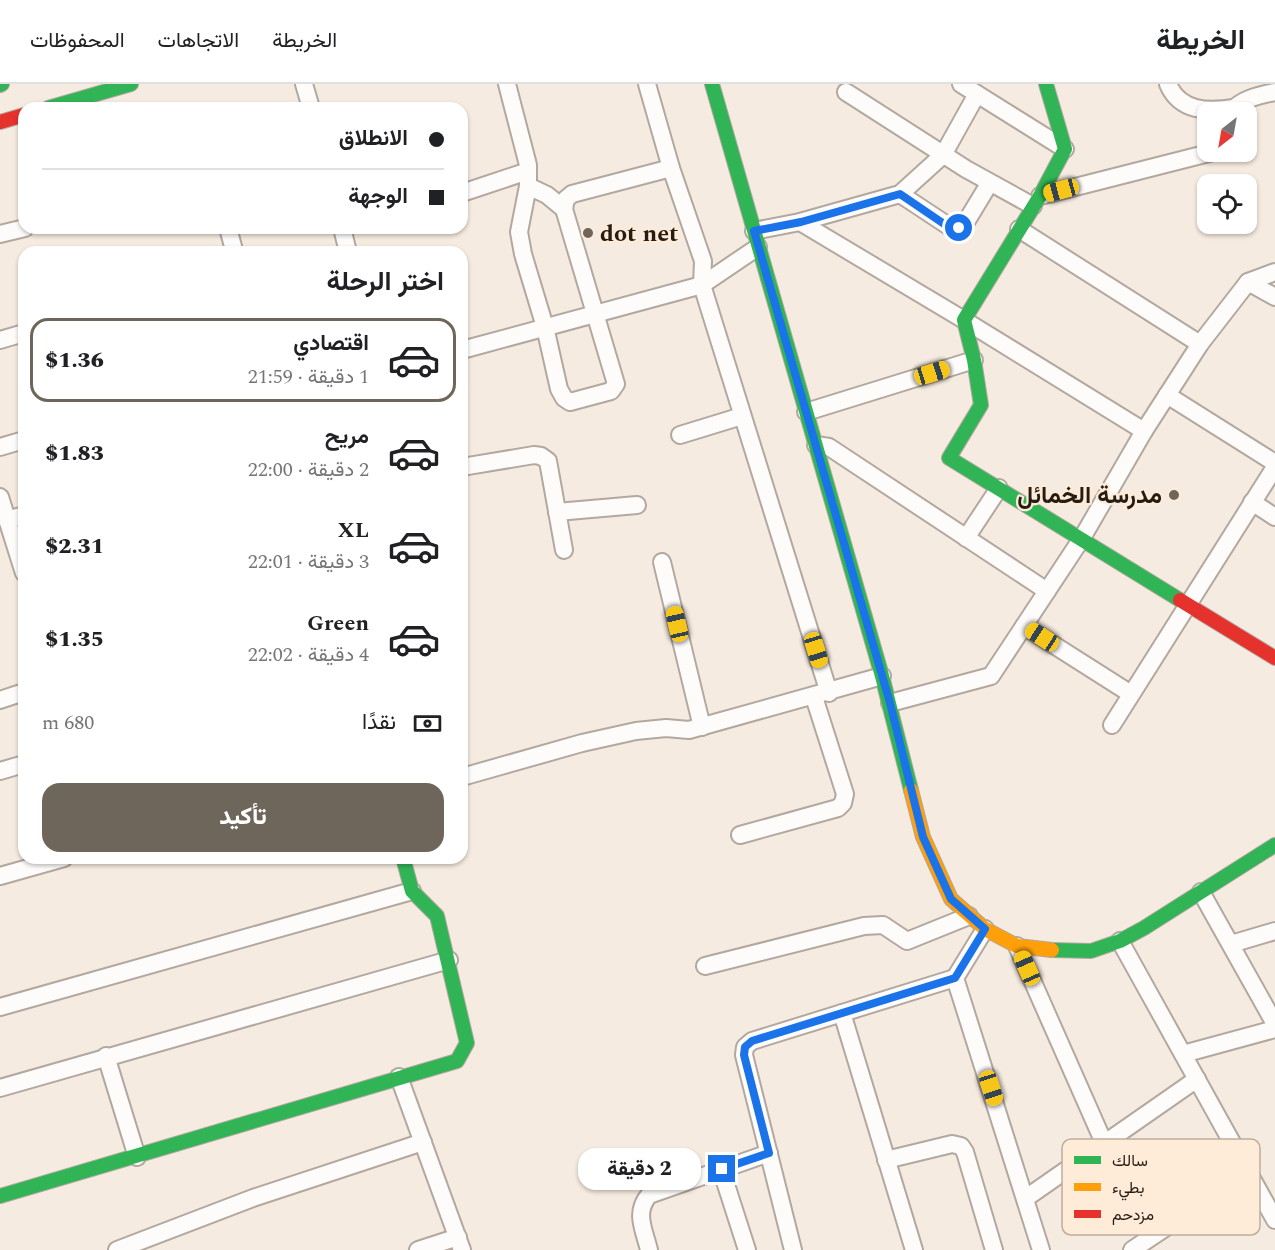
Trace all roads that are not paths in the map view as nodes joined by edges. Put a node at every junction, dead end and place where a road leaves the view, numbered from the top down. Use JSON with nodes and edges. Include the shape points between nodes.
{"nodes":[{"id":1,"x":131,"y":84,"type":"edge"},
{"id":2,"x":304,"y":84,"type":"edge"},
{"id":3,"x":507,"y":84,"type":"edge"},
{"id":4,"x":647,"y":84,"type":"edge"},
{"id":5,"x":712,"y":84,"type":"edge"},
{"id":6,"x":961,"y":84,"type":"edge"},
{"id":7,"x":1046,"y":84,"type":"edge"},
{"id":8,"x":1168,"y":84,"type":"edge"},
{"id":9,"x":846,"y":92,"type":"dead end"},
{"id":10,"x":1275,"y":92,"type":"edge"},
{"id":11,"x":977,"y":94,"type":"junction"},
{"id":12,"x":69,"y":102,"type":"edge"},
{"id":13,"x":309,"y":102,"type":"edge"},
{"id":14,"x":1245,"y":102,"type":"edge"},
{"id":15,"x":1197,"y":109,"type":"edge"},
{"id":16,"x":18,"y":117,"type":"edge"},
{"id":17,"x":0,"y":122,"type":"edge"},
{"id":18,"x":1065,"y":150,"type":"junction"},
{"id":19,"x":943,"y":155,"type":"junction"},
{"id":20,"x":1197,"y":156,"type":"edge"},
{"id":21,"x":671,"y":168,"type":"junction"},
{"id":22,"x":528,"y":178,"type":"junction"},
{"id":23,"x":990,"y":184,"type":"junction"},
{"id":24,"x":468,"y":192,"type":"edge"},
{"id":25,"x":900,"y":194,"type":"junction"},
{"id":26,"x":1036,"y":201,"type":"junction"},
{"id":27,"x":564,"y":209,"type":"junction"},
{"id":28,"x":801,"y":222,"type":"junction"},
{"id":29,"x":1019,"y":229,"type":"junction"},
{"id":30,"x":18,"y":230,"type":"edge"},
{"id":31,"x":0,"y":234,"type":"edge"},
{"id":32,"x":756,"y":239,"type":"junction"},
{"id":33,"x":1275,"y":272,"type":"edge"},
{"id":34,"x":1248,"y":282,"type":"junction"},
{"id":35,"x":702,"y":285,"type":"junction"},
{"id":36,"x":1275,"y":297,"type":"edge"},
{"id":37,"x":596,"y":314,"type":"junction"},
{"id":38,"x":964,"y":320,"type":"junction"},
{"id":39,"x":545,"y":327,"type":"junction"},
{"id":40,"x":18,"y":335,"type":"edge"},
{"id":41,"x":0,"y":340,"type":"edge"},
{"id":42,"x":1200,"y":344,"type":"junction"},
{"id":43,"x":468,"y":348,"type":"edge"},
{"id":44,"x":974,"y":360,"type":"junction"},
{"id":45,"x":1167,"y":395,"type":"junction"},
{"id":46,"x":806,"y":412,"type":"junction"},
{"id":47,"x":742,"y":416,"type":"junction"},
{"id":48,"x":1144,"y":431,"type":"junction"},
{"id":49,"x":680,"y":435,"type":"dead end"},
{"id":50,"x":18,"y":442,"type":"edge"},
{"id":51,"x":816,"y":445,"type":"junction"},
{"id":52,"x":0,"y":447,"type":"edge"},
{"id":53,"x":1275,"y":465,"type":"edge"},
{"id":54,"x":468,"y":466,"type":"edge"},
{"id":55,"x":999,"y":488,"type":"junction"},
{"id":56,"x":0,"y":497,"type":"edge"},
{"id":57,"x":1252,"y":502,"type":"junction"},
{"id":58,"x":637,"y":505,"type":"dead end"},
{"id":59,"x":557,"y":512,"type":"junction"},
{"id":60,"x":18,"y":517,"type":"edge"},
{"id":61,"x":1275,"y":517,"type":"edge"},
{"id":62,"x":7,"y":520,"type":"junction"},
{"id":63,"x":966,"y":538,"type":"junction"},
{"id":64,"x":1082,"y":538,"type":"junction"},
{"id":65,"x":564,"y":550,"type":"dead end"},
{"id":66,"x":18,"y":554,"type":"edge"},
{"id":67,"x":662,"y":561,"type":"dead end"},
{"id":68,"x":1047,"y":591,"type":"junction"},
{"id":69,"x":1187,"y":605,"type":"junction"},
{"id":70,"x":1024,"y":626,"type":"junction"},
{"id":71,"x":1275,"y":658,"type":"edge"},
{"id":72,"x":882,"y":676,"type":"junction"},
{"id":73,"x":18,"y":694,"type":"edge"},
{"id":74,"x":1131,"y":694,"type":"junction"},
{"id":75,"x":822,"y":695,"type":"junction"},
{"id":76,"x":0,"y":700,"type":"edge"},
{"id":77,"x":890,"y":703,"type":"junction"},
{"id":78,"x":1112,"y":725,"type":"dead end"},
{"id":79,"x":702,"y":727,"type":"junction"},
{"id":80,"x":18,"y":766,"type":"edge"},
{"id":81,"x":0,"y":771,"type":"edge"},
{"id":82,"x":468,"y":775,"type":"edge"},
{"id":83,"x":740,"y":835,"type":"dead end"},
{"id":84,"x":1275,"y":845,"type":"edge"},
{"id":85,"x":43,"y":864,"type":"edge"},
{"id":86,"x":405,"y":864,"type":"edge"},
{"id":87,"x":0,"y":876,"type":"edge"},
{"id":88,"x":412,"y":891,"type":"junction"},
{"id":89,"x":1201,"y":892,"type":"junction"},
{"id":90,"x":969,"y":916,"type":"junction"},
{"id":91,"x":985,"y":929,"type":"junction"},
{"id":92,"x":1275,"y":931,"type":"edge"},
{"id":93,"x":1120,"y":941,"type":"junction"},
{"id":94,"x":1231,"y":944,"type":"junction"},
{"id":95,"x":1017,"y":946,"type":"junction"},
{"id":96,"x":448,"y":960,"type":"junction"},
{"id":97,"x":705,"y":966,"type":"dead end"},
{"id":98,"x":955,"y":978,"type":"junction"},
{"id":99,"x":0,"y":1006,"type":"edge"},
{"id":100,"x":842,"y":1013,"type":"junction"},
{"id":101,"x":1275,"y":1024,"type":"edge"},
{"id":102,"x":1275,"y":1029,"type":"edge"},
{"id":103,"x":1183,"y":1054,"type":"junction"},
{"id":104,"x":106,"y":1056,"type":"junction"},
{"id":105,"x":399,"y":1077,"type":"junction"},
{"id":106,"x":1197,"y":1079,"type":"junction"},
{"id":107,"x":0,"y":1088,"type":"edge"},
{"id":108,"x":1102,"y":1139,"type":"edge"},
{"id":109,"x":1110,"y":1139,"type":"edge"},
{"id":110,"x":1231,"y":1139,"type":"edge"},
{"id":111,"x":423,"y":1142,"type":"junction"},
{"id":112,"x":769,"y":1153,"type":"junction"},
{"id":113,"x":137,"y":1156,"type":"junction"},
{"id":114,"x":886,"y":1160,"type":"junction"},
{"id":115,"x":722,"y":1169,"type":"junction"},
{"id":116,"x":1062,"y":1173,"type":"edge"},
{"id":117,"x":1260,"y":1192,"type":"edge"},
{"id":118,"x":0,"y":1196,"type":"edge"},
{"id":119,"x":1026,"y":1198,"type":"junction"},
{"id":120,"x":1275,"y":1220,"type":"edge"},
{"id":121,"x":1154,"y":1235,"type":"edge"},
{"id":122,"x":460,"y":1244,"type":"edge"},
{"id":123,"x":117,"y":1250,"type":"edge"},
{"id":124,"x":418,"y":1250,"type":"edge"},
{"id":125,"x":649,"y":1250,"type":"edge"},
{"id":126,"x":747,"y":1250,"type":"edge"},
{"id":127,"x":793,"y":1250,"type":"edge"},
{"id":128,"x":914,"y":1250,"type":"edge"},
{"id":129,"x":994,"y":1250,"type":"edge"},
{"id":130,"x":1041,"y":1250,"type":"edge"},
{"id":131,"x":1132,"y":1250,"type":"edge"}],
"edges":[{"from":1,"to":12,"type":"street"},
{"from":2,"to":13,"type":"street"},
{"from":3,"to":22,"type":"street"},
{"from":4,"to":21,"type":"street"},
{"from":5,"to":32,"type":"street"},
{"from":6,"to":11,"type":"street"},
{"from":7,"to":18,"type":"street"},
{"from":8,"to":15,"type":"street","via":[[1189,107]]},
{"from":9,"to":19,"type":"street"},
{"from":10,"to":14,"type":"street"},
{"from":11,"to":18,"type":"street"},
{"from":11,"to":19,"type":"street"},
{"from":16,"to":17,"type":"street"},
{"from":18,"to":26,"type":"street"},
{"from":19,"to":23,"type":"street"},
{"from":19,"to":25,"type":"street"},
{"from":20,"to":26,"type":"street"},
{"from":21,"to":27,"type":"street","via":[[572,194]]},
{"from":21,"to":35,"type":"street","via":[[703,261]]},
{"from":22,"to":24,"type":"street"},
{"from":22,"to":27,"type":"street"},
{"from":22,"to":39,"type":"street","via":[[519,232]]},
{"from":23,"to":25,"type":"street","via":[[959,228],[950,228]]},
{"from":23,"to":26,"type":"street"},
{"from":25,"to":28,"type":"street"},
{"from":26,"to":29,"type":"street"},
{"from":27,"to":37,"type":"street"},
{"from":28,"to":32,"type":"street"},
{"from":28,"to":38,"type":"street"},
{"from":29,"to":38,"type":"street"},
{"from":29,"to":42,"type":"street"},
{"from":30,"to":31,"type":"street"},
{"from":32,"to":35,"type":"street"},
{"from":32,"to":46,"type":"street"},
{"from":33,"to":34,"type":"street"},
{"from":34,"to":36,"type":"street"},
{"from":34,"to":42,"type":"street"},
{"from":35,"to":37,"type":"street"},
{"from":35,"to":47,"type":"street"},
{"from":37,"to":39,"type":"street"},
{"from":37,"to":39,"type":"street","via":[[616,384],[611,391],[570,402],[559,389]]},
{"from":38,"to":44,"type":"street"},
{"from":38,"to":48,"type":"street"},
{"from":39,"to":43,"type":"street"},
{"from":40,"to":41,"type":"street"},
{"from":42,"to":45,"type":"street"},
{"from":44,"to":46,"type":"street"},
{"from":44,"to":55,"type":"street","via":[[981,405],[949,458]]},
{"from":45,"to":48,"type":"street"},
{"from":45,"to":53,"type":"street"},
{"from":46,"to":51,"type":"street"},
{"from":47,"to":49,"type":"street"},
{"from":47,"to":75,"type":"street"},
{"from":48,"to":64,"type":"street"},
{"from":50,"to":52,"type":"street"},
{"from":51,"to":63,"type":"street","via":[[829,447]]},
{"from":51,"to":72,"type":"street"},
{"from":53,"to":57,"type":"street"},
{"from":54,"to":59,"type":"street","via":[[541,456],[548,461]]},
{"from":55,"to":63,"type":"street"},
{"from":55,"to":64,"type":"street"},
{"from":56,"to":62,"type":"street"},
{"from":57,"to":61,"type":"street"},
{"from":57,"to":69,"type":"street"},
{"from":58,"to":59,"type":"street"},
{"from":59,"to":65,"type":"street"},
{"from":60,"to":62,"type":"street"},
{"from":62,"to":66,"type":"street"},
{"from":63,"to":68,"type":"street"},
{"from":64,"to":68,"type":"street"},
{"from":64,"to":69,"type":"street"},
{"from":67,"to":79,"type":"street"},
{"from":68,"to":70,"type":"street"},
{"from":69,"to":71,"type":"street"},
{"from":69,"to":74,"type":"street"},
{"from":70,"to":74,"type":"street"},
{"from":70,"to":77,"type":"street","via":[[991,676]]},
{"from":72,"to":75,"type":"street"},
{"from":72,"to":77,"type":"street"},
{"from":73,"to":76,"type":"street"},
{"from":74,"to":78,"type":"street"},
{"from":75,"to":79,"type":"street"},
{"from":75,"to":83,"type":"street","via":[[845,794],[843,803],[838,808]]},
{"from":77,"to":90,"type":"street","via":[[923,837],[951,899]]},
{"from":79,"to":82,"type":"street","via":[[625,734]]},
{"from":80,"to":81,"type":"street"},
{"from":84,"to":89,"type":"street"},
{"from":85,"to":87,"type":"street"},
{"from":86,"to":88,"type":"street"},
{"from":88,"to":96,"type":"street","via":[[437,916]]},
{"from":88,"to":99,"type":"street"},
{"from":89,"to":93,"type":"street"},
{"from":89,"to":94,"type":"street"},
{"from":90,"to":91,"type":"street"},
{"from":90,"to":97,"type":"street","via":[[907,941],[883,925],[864,926]]},
{"from":91,"to":95,"type":"street"},
{"from":91,"to":98,"type":"street"},
{"from":92,"to":94,"type":"street"},
{"from":93,"to":95,"type":"street","via":[[1092,951]]},
{"from":93,"to":103,"type":"street"},
{"from":94,"to":101,"type":"street"},
{"from":95,"to":108,"type":"street"},
{"from":96,"to":104,"type":"street"},
{"from":96,"to":105,"type":"street","via":[[467,1043],[464,1053],[457,1062]]},
{"from":98,"to":100,"type":"street"},
{"from":98,"to":119,"type":"street"},
{"from":100,"to":112,"type":"street","via":[[752,1041],[745,1047]]},
{"from":100,"to":114,"type":"street"},
{"from":102,"to":103,"type":"street"},
{"from":103,"to":106,"type":"street"},
{"from":104,"to":107,"type":"street"},
{"from":104,"to":113,"type":"street"},
{"from":105,"to":111,"type":"street"},
{"from":105,"to":113,"type":"street"},
{"from":106,"to":109,"type":"street"},
{"from":106,"to":110,"type":"street"},
{"from":111,"to":122,"type":"street"},
{"from":111,"to":123,"type":"street","via":[[253,1198]]},
{"from":112,"to":115,"type":"street"},
{"from":112,"to":127,"type":"street"},
{"from":113,"to":118,"type":"street"},
{"from":114,"to":128,"type":"street"},
{"from":114,"to":129,"type":"street","via":[[952,1144],[961,1146]]},
{"from":115,"to":125,"type":"street","via":[[649,1195],[640,1214]]},
{"from":115,"to":126,"type":"street"},
{"from":116,"to":119,"type":"street"},
{"from":117,"to":120,"type":"street"},
{"from":119,"to":130,"type":"street"},
{"from":121,"to":131,"type":"street"},
{"from":122,"to":124,"type":"street"}]}
